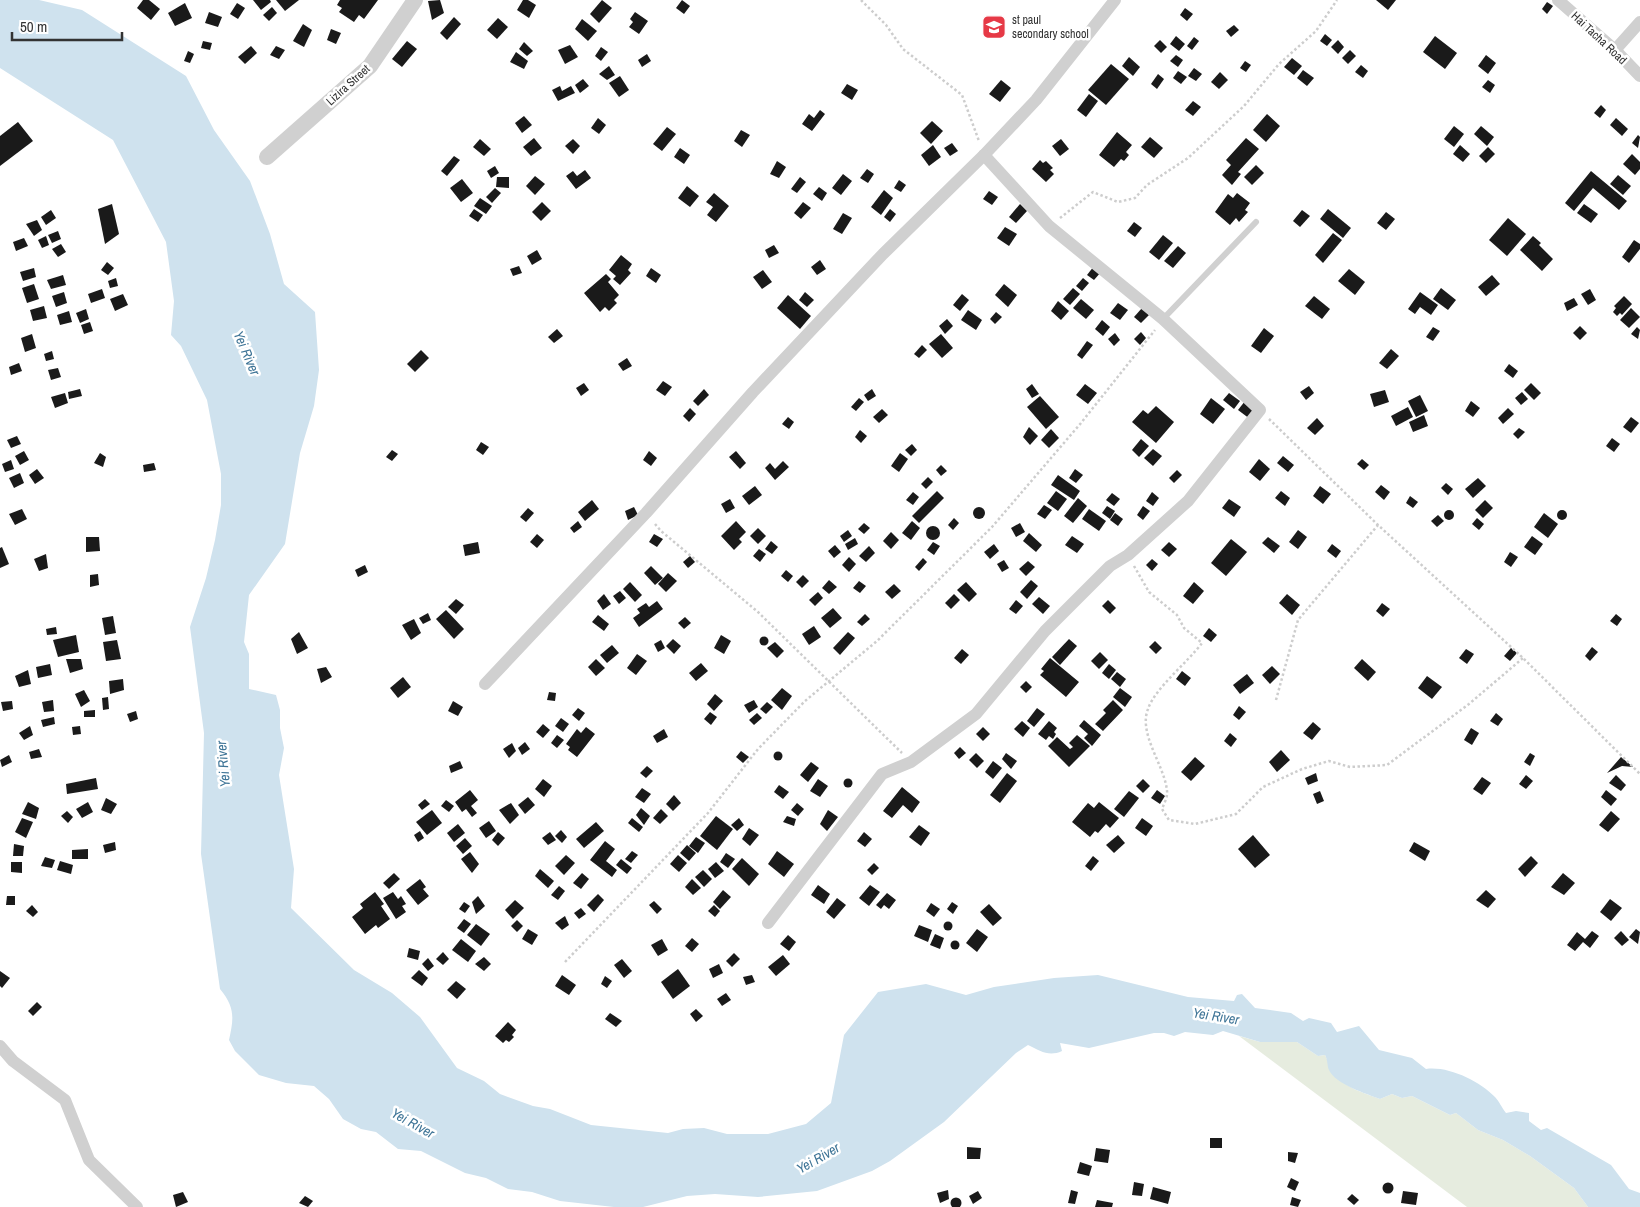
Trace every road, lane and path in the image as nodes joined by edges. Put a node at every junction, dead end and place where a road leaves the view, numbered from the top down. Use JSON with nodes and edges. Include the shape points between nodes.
{"nodes":[{"id":1,"x":415,"y":0,"type":"edge"},
{"id":2,"x":861,"y":0,"type":"edge"},
{"id":3,"x":1115,"y":0,"type":"edge"},
{"id":4,"x":1337,"y":0,"type":"edge"},
{"id":5,"x":1558,"y":0,"type":"edge"},
{"id":6,"x":1640,"y":22,"type":"edge"},
{"id":7,"x":1615,"y":50,"type":"junction"},
{"id":8,"x":1640,"y":76,"type":"edge"},
{"id":9,"x":984,"y":155,"type":"junction"},
{"id":10,"x":267,"y":157,"type":"dead end"},
{"id":11,"x":1256,"y":222,"type":"dead end"},
{"id":12,"x":1049,"y":226,"type":"junction"},
{"id":13,"x":1163,"y":319,"type":"junction"},
{"id":14,"x":1260,"y":410,"type":"junction"},
{"id":15,"x":646,"y":513,"type":"junction"},
{"id":16,"x":1378,"y":525,"type":"junction"},
{"id":17,"x":1128,"y":555,"type":"junction"},
{"id":18,"x":1523,"y":658,"type":"junction"},
{"id":19,"x":829,"y":682,"type":"junction"},
{"id":20,"x":485,"y":684,"type":"dead end"},
{"id":21,"x":1276,"y":700,"type":"dead end"},
{"id":22,"x":910,"y":762,"type":"junction"},
{"id":23,"x":1640,"y":774,"type":"edge"},
{"id":24,"x":768,"y":923,"type":"dead end"},
{"id":25,"x":565,"y":962,"type":"dead end"},
{"id":26,"x":0,"y":1046,"type":"edge"},
{"id":27,"x":136,"y":1207,"type":"edge"}],
"edges":[{"from":1,"to":10,"type":"street","name":"Lizira Street","via":[[370,66]]},
{"from":2,"to":9,"type":"path","via":[[886,25],[903,49],[962,95]]},
{"from":3,"to":9,"type":"street","via":[[1036,100]]},
{"from":4,"to":12,"type":"path","via":[[1316,31],[1279,64],[1244,106],[1188,158],[1147,185],[1135,198],[1118,202],[1093,192]]},
{"from":5,"to":7,"type":"street","name":"Hai Tacha Road"},
{"from":6,"to":7,"type":"street"},
{"from":7,"to":8,"type":"street","name":"Hai Tacha Road"},
{"from":9,"to":12,"type":"street"},
{"from":9,"to":15,"type":"street","via":[[883,254],[753,392]]},
{"from":11,"to":13,"type":"lane"},
{"from":12,"to":13,"type":"street"},
{"from":13,"to":14,"type":"street"},
{"from":13,"to":19,"type":"path","via":[[1081,423],[992,527],[877,641]]},
{"from":14,"to":16,"type":"path"},
{"from":14,"to":17,"type":"street","via":[[1188,501]]},
{"from":15,"to":19,"type":"path","via":[[661,531],[758,612]]},
{"from":15,"to":20,"type":"street"},
{"from":16,"to":18,"type":"path"},
{"from":16,"to":21,"type":"path","via":[[1298,620]]},
{"from":17,"to":18,"type":"path","via":[[1149,592],[1177,615],[1184,628],[1202,643],[1170,678],[1148,708],[1146,716],[1150,742],[1168,792],[1162,809],[1169,820],[1175,822],[1194,824],[1236,814],[1264,787],[1302,769],[1329,761],[1350,767],[1387,765],[1469,704]]},
{"from":17,"to":22,"type":"street","via":[[1110,566],[1045,631],[976,714]]},
{"from":18,"to":23,"type":"path"},
{"from":19,"to":22,"type":"path"},
{"from":19,"to":25,"type":"path","via":[[758,749],[708,812]]},
{"from":22,"to":24,"type":"street","via":[[882,774]]},
{"from":26,"to":27,"type":"street","via":[[13,1061],[64,1100],[90,1160]]}]}
